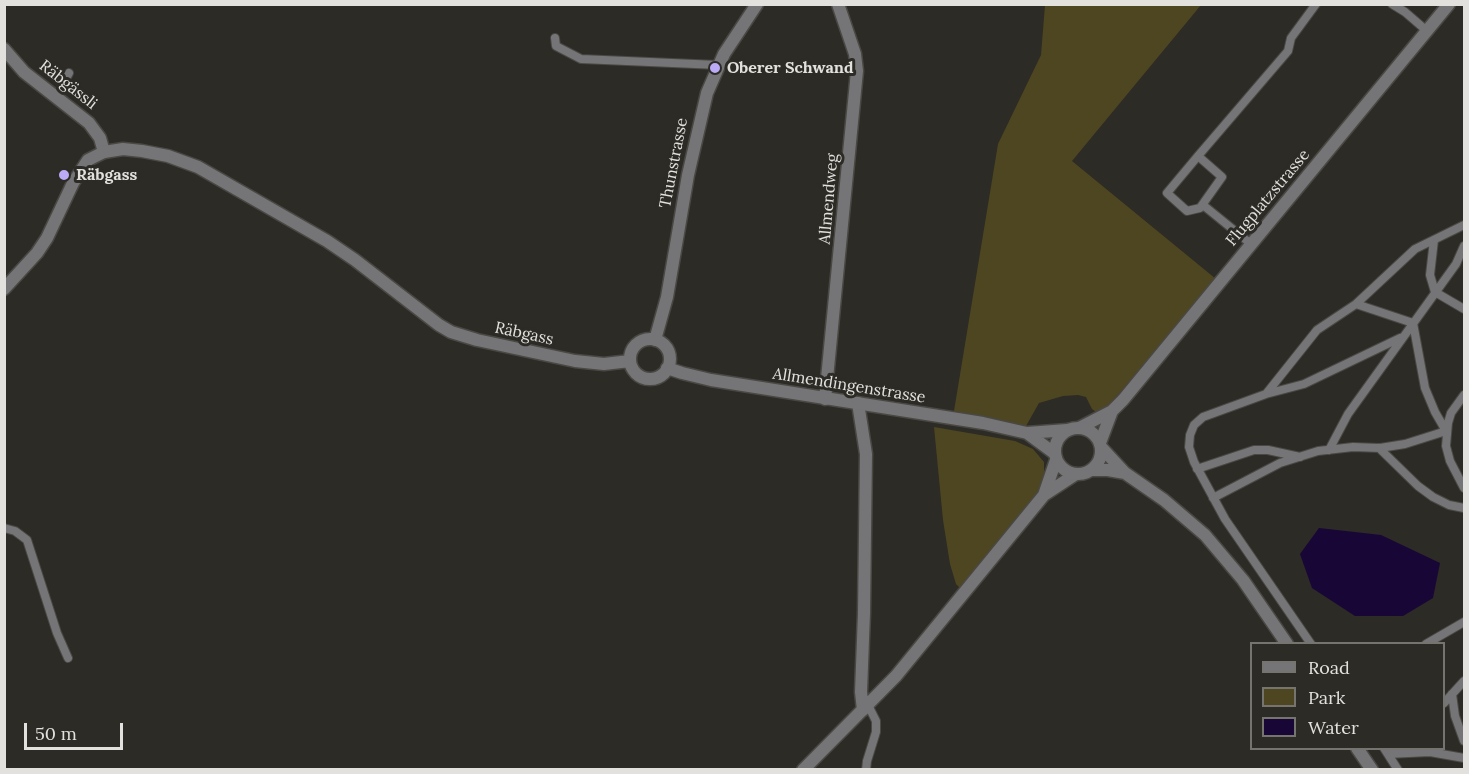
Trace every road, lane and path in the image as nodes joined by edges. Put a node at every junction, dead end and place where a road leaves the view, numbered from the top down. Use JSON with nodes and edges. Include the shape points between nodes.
{"nodes":[{"id":1,"x":757,"y":4,"type":"edge"},
{"id":2,"x":838,"y":4,"type":"edge"},
{"id":3,"x":1316,"y":4,"type":"edge"},
{"id":4,"x":1392,"y":4,"type":"edge"},
{"id":5,"x":1449,"y":4,"type":"edge"},
{"id":6,"x":1427,"y":31,"type":"junction"},
{"id":7,"x":555,"y":38,"type":"dead end"},
{"id":8,"x":4,"y":49,"type":"edge"},
{"id":9,"x":718,"y":65,"type":"junction"},
{"id":10,"x":69,"y":73,"type":"dead end"},
{"id":11,"x":56,"y":97,"type":"junction"},
{"id":12,"x":104,"y":152,"type":"junction"},
{"id":13,"x":1198,"y":156,"type":"junction"},
{"id":14,"x":1203,"y":205,"type":"junction"},
{"id":15,"x":1464,"y":225,"type":"edge"},
{"id":16,"x":1434,"y":240,"type":"junction"},
{"id":17,"x":1251,"y":244,"type":"junction"},
{"id":18,"x":1464,"y":246,"type":"edge"},
{"id":19,"x":4,"y":289,"type":"edge"},
{"id":20,"x":1435,"y":292,"type":"junction"},
{"id":21,"x":1356,"y":304,"type":"junction"},
{"id":22,"x":1464,"y":309,"type":"edge"},
{"id":23,"x":1413,"y":323,"type":"junction"},
{"id":24,"x":1403,"y":336,"type":"junction"},
{"id":25,"x":655,"y":340,"type":"junction"},
{"id":26,"x":630,"y":361,"type":"junction"},
{"id":27,"x":667,"y":368,"type":"junction"},
{"id":28,"x":1266,"y":394,"type":"junction"},
{"id":29,"x":1464,"y":395,"type":"edge"},
{"id":30,"x":825,"y":399,"type":"junction"},
{"id":31,"x":858,"y":403,"type":"junction"},
{"id":32,"x":1112,"y":411,"type":"junction"},
{"id":33,"x":1081,"y":427,"type":"junction"},
{"id":34,"x":1067,"y":430,"type":"junction"},
{"id":35,"x":1446,"y":431,"type":"junction"},
{"id":36,"x":1027,"y":433,"type":"junction"},
{"id":37,"x":1101,"y":445,"type":"junction"},
{"id":38,"x":1379,"y":448,"type":"junction"},
{"id":39,"x":1329,"y":450,"type":"junction"},
{"id":40,"x":1055,"y":456,"type":"junction"},
{"id":41,"x":1301,"y":457,"type":"junction"},
{"id":42,"x":1197,"y":469,"type":"junction"},
{"id":43,"x":1092,"y":470,"type":"junction"},
{"id":44,"x":1125,"y":473,"type":"junction"},
{"id":45,"x":1076,"y":474,"type":"junction"},
{"id":46,"x":1464,"y":488,"type":"edge"},
{"id":47,"x":1044,"y":495,"type":"junction"},
{"id":48,"x":1213,"y":498,"type":"junction"},
{"id":49,"x":1464,"y":508,"type":"edge"},
{"id":50,"x":4,"y":528,"type":"edge"},
{"id":51,"x":1464,"y":622,"type":"edge"},
{"id":52,"x":1286,"y":642,"type":"edge"},
{"id":53,"x":1310,"y":642,"type":"edge"},
{"id":54,"x":1429,"y":642,"type":"edge"},
{"id":55,"x":68,"y":658,"type":"dead end"},
{"id":56,"x":1464,"y":681,"type":"edge"},
{"id":57,"x":1452,"y":694,"type":"junction"},
{"id":58,"x":1445,"y":701,"type":"edge"},
{"id":59,"x":866,"y":707,"type":"junction"},
{"id":60,"x":1464,"y":741,"type":"edge"},
{"id":61,"x":1359,"y":750,"type":"edge"},
{"id":62,"x":1388,"y":750,"type":"edge"},
{"id":63,"x":1464,"y":758,"type":"edge"},
{"id":64,"x":803,"y":770,"type":"edge"},
{"id":65,"x":866,"y":770,"type":"edge"},
{"id":66,"x":1372,"y":770,"type":"edge"},
{"id":67,"x":1398,"y":770,"type":"edge"}],
"edges":[{"from":1,"to":9,"type":"street","name":"Thunstrasse"},
{"from":2,"to":30,"type":"street","name":"Allmendweg","via":[[858,71]]},
{"from":3,"to":13,"type":"lane","via":[[1292,38],[1288,51]]},
{"from":4,"to":6,"type":"lane"},
{"from":5,"to":6,"type":"street","name":"Flugplatzstrasse"},
{"from":6,"to":17,"type":"street","name":"Flugplatzstrasse"},
{"from":7,"to":9,"type":"lane","via":[[556,46],[581,59]]},
{"from":8,"to":11,"type":"street","name":"Räbgässli","via":[[24,72]]},
{"from":9,"to":25,"type":"street","name":"Thunstrasse","via":[[695,137],[667,297]]},
{"from":10,"to":11,"type":"lane"},
{"from":11,"to":12,"type":"street","name":"Räbgässli","via":[[95,130]]},
{"from":12,"to":19,"type":"street","via":[[88,160],[81,169],[47,238]]},
{"from":12,"to":26,"type":"street","name":"Räbgass","via":[[142,151],[198,167],[327,241],[451,332],[575,362]]},
{"from":13,"to":14,"type":"lane","via":[[1222,177]]},
{"from":13,"to":14,"type":"lane","via":[[1167,193],[1187,211]]},
{"from":14,"to":17,"type":"lane"},
{"from":15,"to":16,"type":"lane"},
{"from":16,"to":20,"type":"lane","via":[[1430,275]]},
{"from":16,"to":21,"type":"lane","via":[[1415,249]]},
{"from":17,"to":32,"type":"street","name":"Flugplatzstrasse"},
{"from":18,"to":20,"type":"lane"},
{"from":20,"to":22,"type":"lane"},
{"from":20,"to":23,"type":"lane"},
{"from":21,"to":23,"type":"lane"},
{"from":21,"to":28,"type":"lane","via":[[1317,330]]},
{"from":23,"to":24,"type":"lane"},
{"from":23,"to":35,"type":"lane","via":[[1425,388]]},
{"from":24,"to":28,"type":"lane","via":[[1304,384]]},
{"from":24,"to":39,"type":"lane","via":[[1348,414]]},
{"from":25,"to":26,"type":"street","via":[[637,344]]},
{"from":25,"to":27,"type":"street","via":[[669,354]]},
{"from":26,"to":27,"type":"street","via":[[636,373],[647,378],[659,376]]},
{"from":27,"to":30,"type":"street","name":"Allmendingenstrasse"},
{"from":28,"to":42,"type":"lane","via":[[1203,417],[1194,425],[1189,447]]},
{"from":29,"to":35,"type":"lane","via":[[1451,414]]},
{"from":30,"to":31,"type":"street","name":"Allmendingenstrasse"},
{"from":31,"to":36,"type":"street","name":"Allmendingenstrasse"},
{"from":31,"to":59,"type":"street","via":[[866,454],[861,692]]},
{"from":32,"to":33,"type":"street","name":"Flugplatzstrasse"},
{"from":32,"to":37,"type":"street","name":"Flugplatzstrasse"},
{"from":33,"to":34,"type":"street"},
{"from":33,"to":37,"type":"street","via":[[1092,432]]},
{"from":34,"to":36,"type":"street","name":"Allmendingenstrasse"},
{"from":34,"to":40,"type":"street","via":[[1056,441]]},
{"from":35,"to":38,"type":"lane"},
{"from":35,"to":46,"type":"lane","via":[[1450,461]]},
{"from":36,"to":40,"type":"street","name":"Allmendingenstrasse"},
{"from":37,"to":43,"type":"street","via":[[1100,459]]},
{"from":37,"to":44,"type":"street"},
{"from":38,"to":39,"type":"lane"},
{"from":38,"to":49,"type":"lane","via":[[1433,497]]},
{"from":39,"to":41,"type":"lane"},
{"from":40,"to":45,"type":"street","via":[[1064,470]]},
{"from":40,"to":47,"type":"street"},
{"from":41,"to":42,"type":"lane","via":[[1254,450]]},
{"from":41,"to":48,"type":"lane","via":[[1280,463]]},
{"from":42,"to":48,"type":"lane"},
{"from":43,"to":44,"type":"street"},
{"from":43,"to":45,"type":"street"},
{"from":44,"to":52,"type":"street","via":[[1205,535],[1243,580]]},
{"from":45,"to":47,"type":"street"},
{"from":47,"to":59,"type":"street","via":[[896,676]]},
{"from":48,"to":53,"type":"lane"},
{"from":50,"to":55,"type":"lane","via":[[27,540]]},
{"from":51,"to":54,"type":"lane"},
{"from":56,"to":57,"type":"lane"},
{"from":57,"to":58,"type":"lane"},
{"from":57,"to":60,"type":"lane"},
{"from":59,"to":64,"type":"street"},
{"from":59,"to":65,"type":"lane","via":[[876,721],[876,732]]},
{"from":61,"to":66,"type":"street"},
{"from":62,"to":63,"type":"lane"},
{"from":62,"to":67,"type":"lane"}]}
